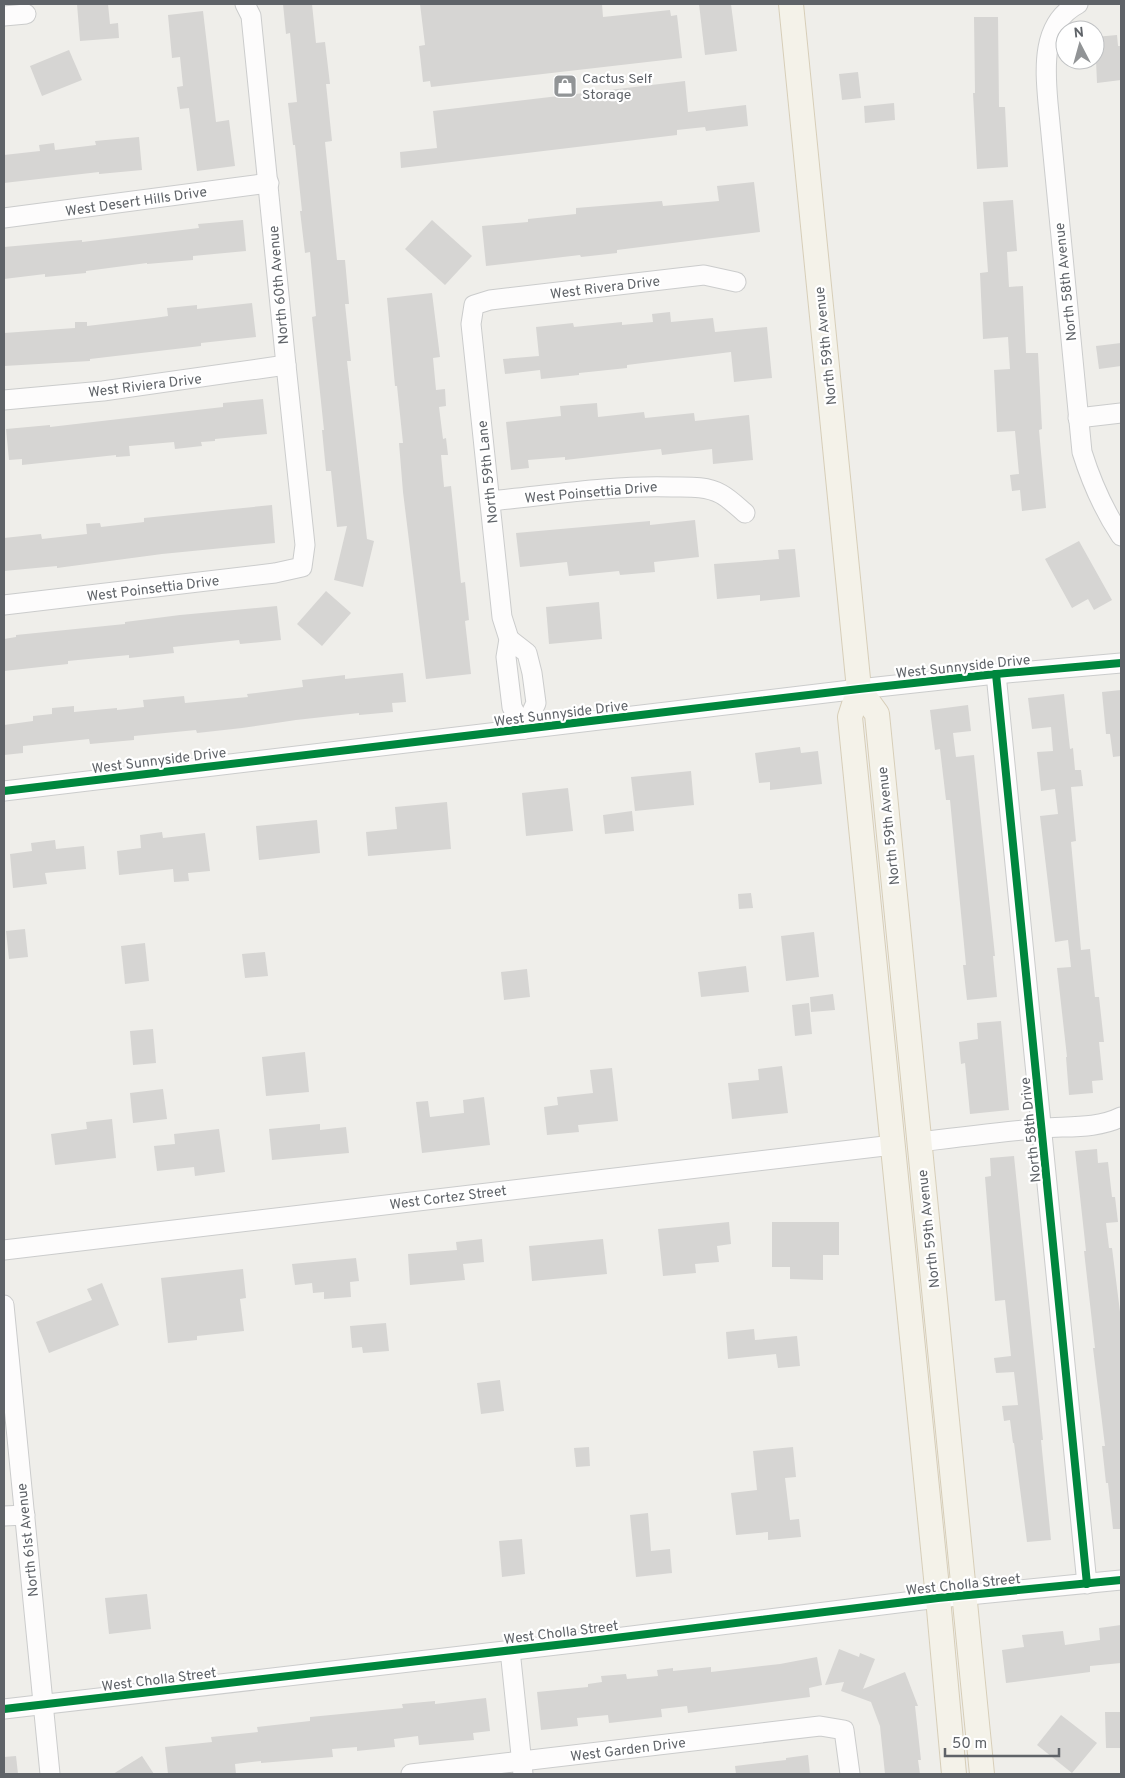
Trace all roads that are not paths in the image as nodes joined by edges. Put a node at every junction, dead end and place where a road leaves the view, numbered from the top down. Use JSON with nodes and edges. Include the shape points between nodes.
{"nodes":[{"id":1,"x":246,"y":4,"type":"edge"},
{"id":2,"x":791,"y":4,"type":"edge"},
{"id":3,"x":1078,"y":4,"type":"edge"},
{"id":4,"x":26,"y":14,"type":"dead end"},
{"id":5,"x":4,"y":16,"type":"edge"},
{"id":6,"x":269,"y":183,"type":"junction"},
{"id":7,"x":4,"y":218,"type":"edge"},
{"id":8,"x":736,"y":282,"type":"dead end"},
{"id":9,"x":474,"y":305,"type":"joint"},
{"id":10,"x":286,"y":365,"type":"junction"},
{"id":11,"x":4,"y":400,"type":"edge"},
{"id":12,"x":1121,"y":413,"type":"edge"},
{"id":13,"x":1078,"y":418,"type":"junction"},
{"id":14,"x":490,"y":501,"type":"junction"},
{"id":15,"x":745,"y":513,"type":"dead end"},
{"id":16,"x":1121,"y":536,"type":"edge"},
{"id":17,"x":302,"y":567,"type":"joint"},
{"id":18,"x":4,"y":605,"type":"edge"},
{"id":19,"x":1121,"y":663,"type":"edge"},
{"id":20,"x":996,"y":674,"type":"junction"},
{"id":21,"x":859,"y":689,"type":"junction"},
{"id":22,"x":524,"y":730,"type":"junction"},
{"id":23,"x":4,"y":791,"type":"edge"},
{"id":24,"x":1121,"y":1118,"type":"edge"},
{"id":25,"x":1042,"y":1128,"type":"junction"},
{"id":26,"x":920,"y":1142,"type":"junction"},
{"id":27,"x":893,"y":1144,"type":"junction"},
{"id":28,"x":4,"y":1250,"type":"edge"},
{"id":29,"x":4,"y":1305,"type":"edge"},
{"id":30,"x":25,"y":1515,"type":"junction"},
{"id":31,"x":4,"y":1516,"type":"edge"},
{"id":32,"x":1121,"y":1580,"type":"edge"},
{"id":33,"x":1087,"y":1584,"type":"junction"},
{"id":34,"x":965,"y":1595,"type":"junction"},
{"id":35,"x":938,"y":1598,"type":"junction"},
{"id":36,"x":510,"y":1650,"type":"junction"},
{"id":37,"x":44,"y":1705,"type":"junction"},
{"id":38,"x":4,"y":1709,"type":"edge"},
{"id":39,"x":522,"y":1768,"type":"edge"},
{"id":40,"x":50,"y":1774,"type":"edge"},
{"id":41,"x":411,"y":1774,"type":"edge"},
{"id":42,"x":850,"y":1774,"type":"edge"},
{"id":43,"x":954,"y":1774,"type":"edge"},
{"id":44,"x":982,"y":1774,"type":"edge"}],
"edges":[{"from":1,"to":6,"type":"street","name":"North 60th Avenue","via":[[251,16]]},
{"from":2,"to":21,"type":"main road","name":"North 59th Avenue"},
{"from":3,"to":13,"type":"street","name":"North 58th Avenue","via":[[1058,21],[1046,51],[1045,70]]},
{"from":4,"to":5,"type":"street"},
{"from":6,"to":7,"type":"street","name":"West Desert Hills Drive"},
{"from":6,"to":10,"type":"street","name":"North 60th Avenue"},
{"from":8,"to":9,"type":"street","name":"West Rivera Drive","via":[[704,275],[490,300]]},
{"from":9,"to":14,"type":"street","name":"North 59th Lane","via":[[471,324]]},
{"from":10,"to":11,"type":"street","name":"West Riviera Drive","via":[[103,391]]},
{"from":10,"to":17,"type":"street","name":"North 60th Avenue","via":[[306,545]]},
{"from":12,"to":13,"type":"street"},
{"from":13,"to":16,"type":"street","name":"North 58th Avenue","via":[[1082,452],[1090,479],[1105,512]]},
{"from":14,"to":15,"type":"street","name":"West Poinsettia Drive","via":[[605,488],[686,487],[721,494]]},
{"from":14,"to":22,"type":"street","name":"North 59th Lane","via":[[502,617],[509,639],[526,653],[532,673],[536,703]]},
{"from":17,"to":18,"type":"street","name":"West Poinsettia Drive","via":[[275,573]]},
{"from":19,"to":20,"type":"street","name":"West Sunnyside Drive"},
{"from":20,"to":21,"type":"street","name":"West Sunnyside Drive"},
{"from":20,"to":25,"type":"street","name":"North 58th Drive"},
{"from":21,"to":22,"type":"street","name":"West Sunnyside Drive"},
{"from":21,"to":26,"type":"main road","name":"North 59th Avenue","via":[[877,714]]},
{"from":21,"to":27,"type":"main road","name":"North 59th Avenue","via":[[850,717]]},
{"from":22,"to":23,"type":"street","name":"West Sunnyside Drive"},
{"from":24,"to":25,"type":"street","via":[[1083,1126]]},
{"from":25,"to":26,"type":"street"},
{"from":25,"to":33,"type":"street","name":"North 58th Drive"},
{"from":26,"to":34,"type":"main road","name":"North 59th Avenue"},
{"from":27,"to":28,"type":"street","name":"West Cortez Street"},
{"from":27,"to":35,"type":"main road","name":"North 59th Avenue"},
{"from":29,"to":30,"type":"street","name":"North 61st Avenue"},
{"from":30,"to":31,"type":"street"},
{"from":30,"to":37,"type":"street","name":"North 61st Avenue"},
{"from":32,"to":33,"type":"street","name":"West Cholla Street"},
{"from":33,"to":34,"type":"street","name":"West Cholla Street"},
{"from":34,"to":35,"type":"street","name":"West Cholla Street"},
{"from":34,"to":44,"type":"main road","name":"North 59th Avenue"},
{"from":35,"to":36,"type":"street","name":"West Cholla Street"},
{"from":35,"to":43,"type":"main road","name":"North 59th Avenue"},
{"from":36,"to":37,"type":"street","name":"West Cholla Street"},
{"from":36,"to":39,"type":"street"},
{"from":37,"to":38,"type":"street","name":"West Cholla Street"},
{"from":37,"to":40,"type":"street","name":"North 61st Avenue"},
{"from":39,"to":41,"type":"street","name":"West Garden Drive"},
{"from":39,"to":42,"type":"street","name":"West Garden Drive","via":[[820,1726],[844,1730]]}]}
